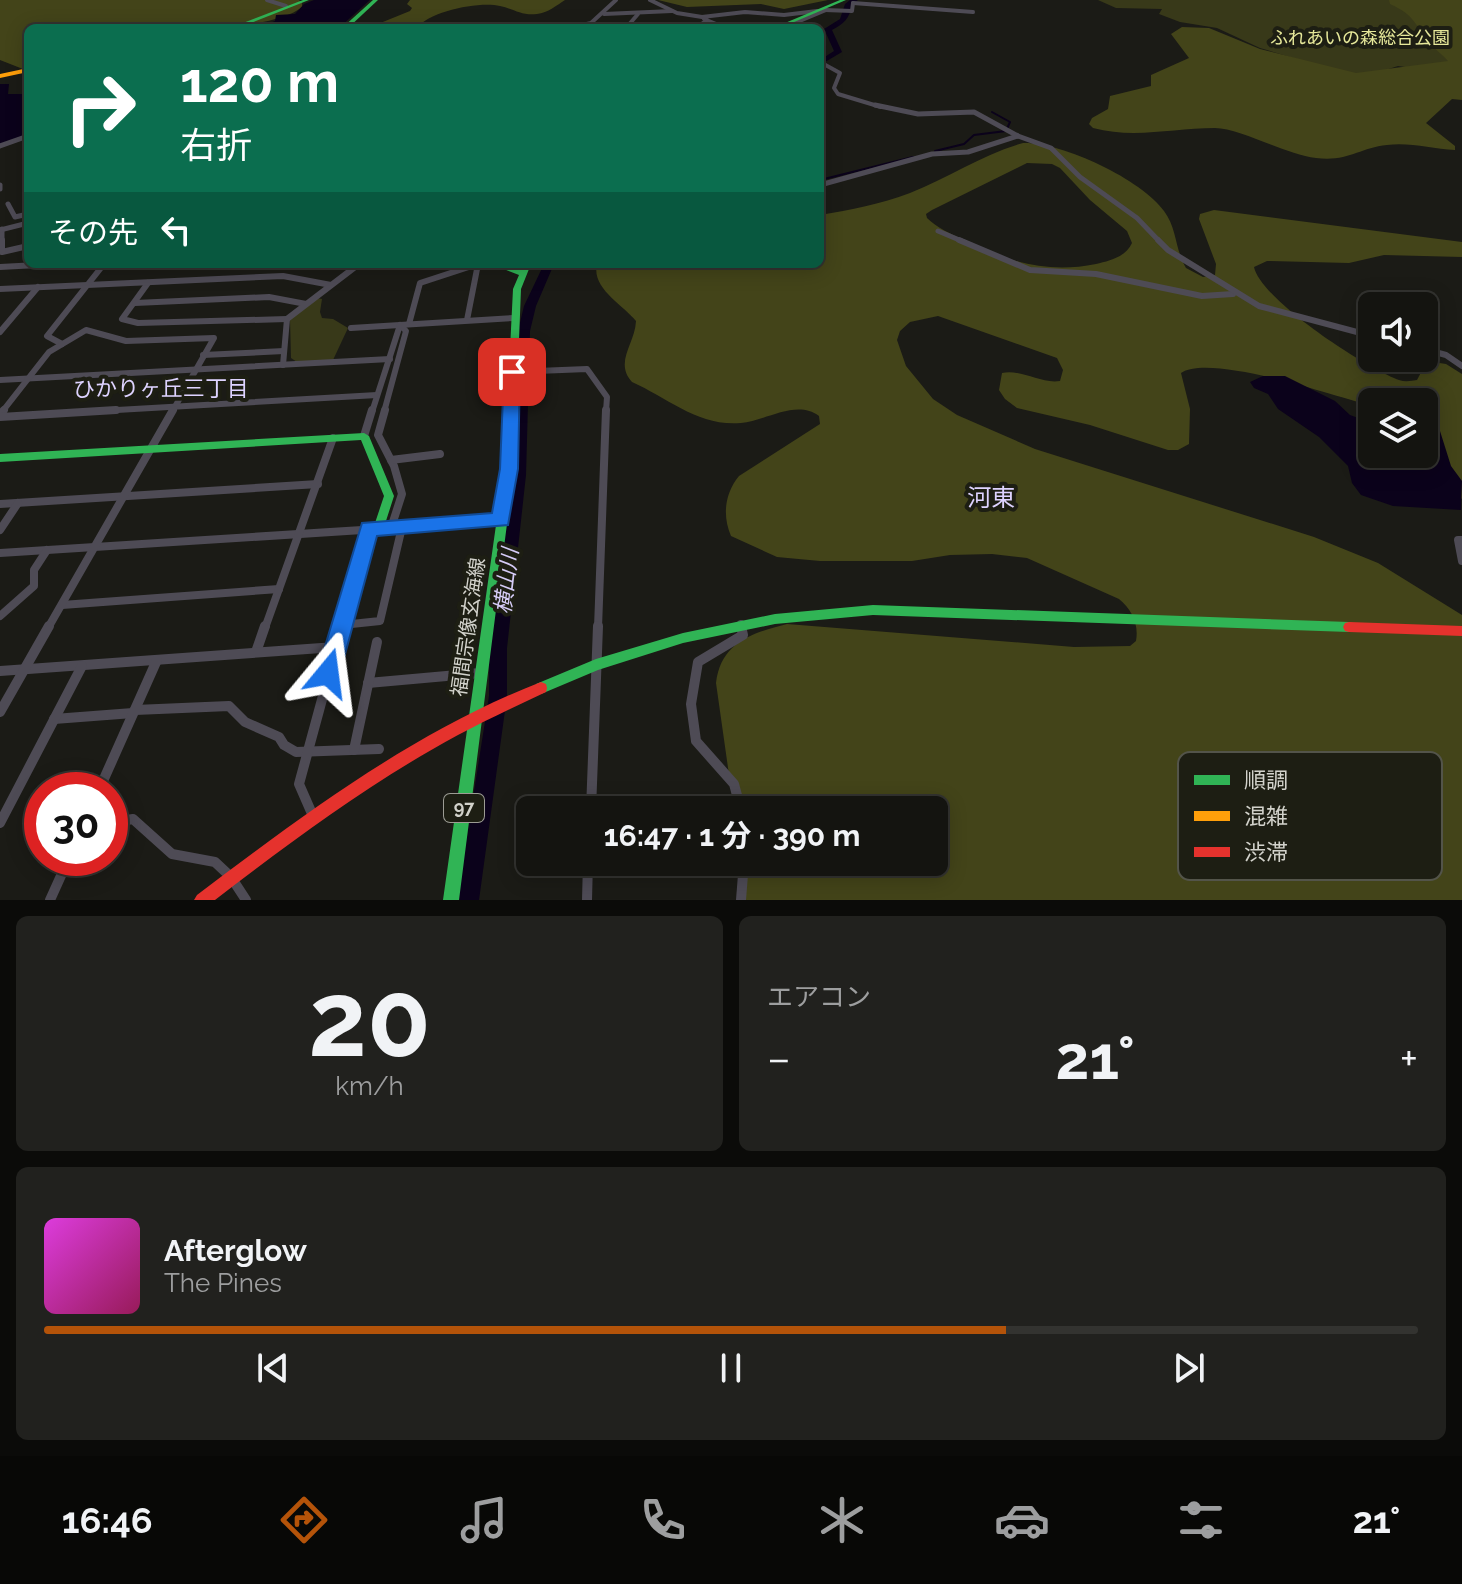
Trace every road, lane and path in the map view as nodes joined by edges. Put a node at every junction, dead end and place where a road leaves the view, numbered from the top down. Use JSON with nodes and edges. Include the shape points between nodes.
{"nodes":[{"id":1,"x":267,"y":0,"type":"edge"},
{"id":2,"x":307,"y":0,"type":"edge"},
{"id":3,"x":376,"y":0,"type":"edge"},
{"id":4,"x":616,"y":0,"type":"edge"},
{"id":5,"x":650,"y":0,"type":"edge"},
{"id":6,"x":860,"y":0,"type":"edge"},
{"id":7,"x":848,"y":2,"type":"edge"},
{"id":8,"x":286,"y":6,"type":"junction"},
{"id":9,"x":822,"y":10,"type":"junction"},
{"id":10,"x":672,"y":11,"type":"junction"},
{"id":11,"x":973,"y":12,"type":"dead end"},
{"id":12,"x":604,"y":14,"type":"junction"},
{"id":13,"x":638,"y":14,"type":"junction"},
{"id":14,"x":704,"y":19,"type":"junction"},
{"id":15,"x":243,"y":24,"type":"edge"},
{"id":16,"x":349,"y":24,"type":"edge"},
{"id":17,"x":587,"y":24,"type":"edge"},
{"id":18,"x":629,"y":24,"type":"edge"},
{"id":19,"x":700,"y":24,"type":"edge"},
{"id":20,"x":716,"y":24,"type":"edge"},
{"id":21,"x":786,"y":24,"type":"edge"},
{"id":22,"x":792,"y":24,"type":"edge"},
{"id":23,"x":824,"y":64,"type":"edge"},
{"id":24,"x":24,"y":71,"type":"edge"},
{"id":25,"x":0,"y":76,"type":"edge"},
{"id":26,"x":1018,"y":136,"type":"junction"},
{"id":27,"x":24,"y":137,"type":"edge"},
{"id":28,"x":0,"y":146,"type":"edge"},
{"id":29,"x":824,"y":184,"type":"edge"},
{"id":30,"x":8,"y":204,"type":"dead end"},
{"id":31,"x":24,"y":215,"type":"edge"},
{"id":32,"x":24,"y":224,"type":"edge"},
{"id":33,"x":1,"y":230,"type":"edge"},
{"id":34,"x":938,"y":231,"type":"dead end"},
{"id":35,"x":24,"y":247,"type":"edge"},
{"id":36,"x":24,"y":266,"type":"edge"},
{"id":37,"x":0,"y":267,"type":"edge"},
{"id":38,"x":101,"y":268,"type":"edge"},
{"id":39,"x":354,"y":268,"type":"edge"},
{"id":40,"x":466,"y":268,"type":"edge"},
{"id":41,"x":477,"y":268,"type":"edge"},
{"id":42,"x":525,"y":269,"type":"edge"},
{"id":43,"x":148,"y":283,"type":"junction"},
{"id":44,"x":87,"y":285,"type":"junction"},
{"id":45,"x":331,"y":285,"type":"junction"},
{"id":46,"x":38,"y":287,"type":"junction"},
{"id":47,"x":0,"y":289,"type":"edge"},
{"id":48,"x":1235,"y":294,"type":"junction"},
{"id":49,"x":135,"y":303,"type":"junction"},
{"id":50,"x":306,"y":304,"type":"junction"},
{"id":51,"x":15,"y":315,"type":"junction"},
{"id":52,"x":0,"y":316,"type":"edge"},
{"id":53,"x":514,"y":318,"type":"junction"},
{"id":54,"x":287,"y":319,"type":"junction"},
{"id":55,"x":467,"y":320,"type":"junction"},
{"id":56,"x":409,"y":324,"type":"junction"},
{"id":57,"x":400,"y":325,"type":"junction"},
{"id":58,"x":351,"y":328,"type":"dead end"},
{"id":59,"x":0,"y":332,"type":"edge"},
{"id":60,"x":1358,"y":332,"type":"edge"},
{"id":61,"x":62,"y":344,"type":"junction"},
{"id":62,"x":284,"y":351,"type":"junction"},
{"id":63,"x":1438,"y":353,"type":"edge"},
{"id":64,"x":203,"y":355,"type":"junction"},
{"id":65,"x":390,"y":359,"type":"junction"},
{"id":66,"x":283,"y":365,"type":"junction"},
{"id":67,"x":1462,"y":366,"type":"edge"},
{"id":68,"x":196,"y":369,"type":"junction"},
{"id":69,"x":512,"y":372,"type":"junction"},
{"id":70,"x":29,"y":379,"type":"junction"},
{"id":71,"x":0,"y":380,"type":"edge"},
{"id":72,"x":377,"y":395,"type":"junction"},
{"id":73,"x":174,"y":407,"type":"junction"},
{"id":74,"x":0,"y":416,"type":"edge"},
{"id":75,"x":364,"y":436,"type":"junction"},
{"id":76,"x":333,"y":438,"type":"junction"},
{"id":77,"x":150,"y":449,"type":"junction"},
{"id":78,"x":440,"y":454,"type":"dead end"},
{"id":79,"x":0,"y":458,"type":"edge"},
{"id":80,"x":391,"y":460,"type":"junction"},
{"id":81,"x":318,"y":484,"type":"junction"},
{"id":82,"x":123,"y":497,"type":"junction"},
{"id":83,"x":18,"y":503,"type":"junction"},
{"id":84,"x":0,"y":504,"type":"edge"},
{"id":85,"x":501,"y":520,"type":"junction"},
{"id":86,"x":396,"y":528,"type":"junction"},
{"id":87,"x":374,"y":529,"type":"junction"},
{"id":88,"x":0,"y":530,"type":"edge"},
{"id":89,"x":300,"y":533,"type":"junction"},
{"id":90,"x":1462,"y":540,"type":"edge"},
{"id":91,"x":95,"y":546,"type":"junction"},
{"id":92,"x":47,"y":550,"type":"junction"},
{"id":93,"x":0,"y":553,"type":"edge"},
{"id":94,"x":1462,"y":561,"type":"edge"},
{"id":95,"x":279,"y":589,"type":"junction"},
{"id":96,"x":62,"y":605,"type":"junction"},
{"id":97,"x":0,"y":616,"type":"edge"},
{"id":98,"x":741,"y":624,"type":"junction"},
{"id":99,"x":342,"y":625,"type":"junction"},
{"id":100,"x":1462,"y":631,"type":"edge"},
{"id":101,"x":377,"y":642,"type":"dead end"},
{"id":102,"x":336,"y":647,"type":"junction"},
{"id":103,"x":256,"y":652,"type":"junction"},
{"id":104,"x":157,"y":660,"type":"junction"},
{"id":105,"x":597,"y":663,"type":"junction"},
{"id":106,"x":82,"y":666,"type":"junction"},
{"id":107,"x":25,"y":670,"type":"junction"},
{"id":108,"x":0,"y":671,"type":"edge"},
{"id":109,"x":480,"y":673,"type":"junction"},
{"id":110,"x":368,"y":683,"type":"junction"},
{"id":111,"x":0,"y":712,"type":"edge"},
{"id":112,"x":134,"y":712,"type":"junction"},
{"id":113,"x":475,"y":716,"type":"junction"},
{"id":114,"x":54,"y":719,"type":"junction"},
{"id":115,"x":379,"y":749,"type":"dead end"},
{"id":116,"x":354,"y":750,"type":"junction"},
{"id":117,"x":305,"y":754,"type":"junction"},
{"id":118,"x":107,"y":772,"type":"edge"},
{"id":119,"x":592,"y":796,"type":"edge"},
{"id":120,"x":737,"y":796,"type":"edge"},
{"id":121,"x":313,"y":816,"type":"junction"},
{"id":122,"x":128,"y":820,"type":"edge"},
{"id":123,"x":0,"y":823,"type":"edge"},
{"id":124,"x":61,"y":876,"type":"edge"},
{"id":125,"x":588,"y":876,"type":"edge"},
{"id":126,"x":743,"y":876,"type":"edge"},
{"id":127,"x":231,"y":877,"type":"junction"},
{"id":128,"x":50,"y":900,"type":"edge"},
{"id":129,"x":202,"y":900,"type":"edge"},
{"id":130,"x":246,"y":900,"type":"edge"},
{"id":131,"x":451,"y":900,"type":"edge"},
{"id":132,"x":587,"y":900,"type":"edge"},
{"id":133,"x":741,"y":900,"type":"edge"}],
"edges":[{"from":1,"to":8,"type":"street"},
{"from":2,"to":8,"type":"street"},
{"from":3,"to":16,"type":"street"},
{"from":4,"to":12,"type":"street"},
{"from":5,"to":10,"type":"street"},
{"from":6,"to":7,"type":"street"},
{"from":7,"to":9,"type":"street"},
{"from":7,"to":11,"type":"street"},
{"from":8,"to":15,"type":"street"},
{"from":9,"to":14,"type":"street"},
{"from":9,"to":21,"type":"street"},
{"from":9,"to":22,"type":"street"},
{"from":10,"to":13,"type":"street"},
{"from":10,"to":14,"type":"street"},
{"from":12,"to":13,"type":"street"},
{"from":12,"to":17,"type":"street"},
{"from":13,"to":18,"type":"street"},
{"from":14,"to":19,"type":"street"},
{"from":14,"to":20,"type":"street"},
{"from":23,"to":26,"type":"street","via":[[840,73],[834,88],[838,94],[918,114],[974,112]]},
{"from":24,"to":25,"type":"street"},
{"from":26,"to":29,"type":"street"},
{"from":26,"to":48,"type":"street","via":[[1051,148],[1168,250]]},
{"from":27,"to":28,"type":"street"},
{"from":30,"to":31,"type":"street","via":[[15,217]]},
{"from":32,"to":33,"type":"street"},
{"from":33,"to":35,"type":"street","via":[[2,252]]},
{"from":34,"to":48,"type":"street","via":[[1030,270],[1096,274],[1202,296]]},
{"from":36,"to":37,"type":"street"},
{"from":38,"to":44,"type":"street"},
{"from":39,"to":45,"type":"street"},
{"from":40,"to":56,"type":"street","via":[[420,283]]},
{"from":41,"to":55,"type":"street"},
{"from":42,"to":53,"type":"street","name":"福間宗像玄海線","number":"97"},
{"from":43,"to":44,"type":"street"},
{"from":43,"to":45,"type":"street","via":[[283,276]]},
{"from":43,"to":49,"type":"street"},
{"from":44,"to":46,"type":"street"},
{"from":44,"to":61,"type":"street","via":[[47,336]]},
{"from":45,"to":50,"type":"street"},
{"from":46,"to":47,"type":"street"},
{"from":46,"to":51,"type":"street"},
{"from":48,"to":60,"type":"street","via":[[1259,306]]},
{"from":49,"to":50,"type":"street","via":[[269,297]]},
{"from":49,"to":54,"type":"street","via":[[122,319]]},
{"from":50,"to":54,"type":"street"},
{"from":51,"to":52,"type":"street"},
{"from":51,"to":59,"type":"street"},
{"from":53,"to":55,"type":"street"},
{"from":53,"to":69,"type":"street","name":"福間宗像玄海線","number":"97"},
{"from":54,"to":62,"type":"street"},
{"from":55,"to":56,"type":"street"},
{"from":56,"to":57,"type":"street"},
{"from":57,"to":58,"type":"street"},
{"from":57,"to":65,"type":"street"},
{"from":57,"to":80,"type":"street","via":[[406,331],[378,435]]},
{"from":61,"to":64,"type":"street","via":[[86,330],[126,341],[214,338]]},
{"from":61,"to":70,"type":"street"},
{"from":62,"to":64,"type":"street"},
{"from":62,"to":66,"type":"street"},
{"from":63,"to":67,"type":"street"},
{"from":64,"to":68,"type":"street"},
{"from":65,"to":66,"type":"street"},
{"from":65,"to":72,"type":"street"},
{"from":66,"to":68,"type":"street"},
{"from":68,"to":70,"type":"street"},
{"from":68,"to":73,"type":"street"},
{"from":69,"to":85,"type":"street","name":"福間宗像玄海線","number":"97","via":[[509,469]]},
{"from":69,"to":105,"type":"street","via":[[587,369],[607,397]]},
{"from":70,"to":71,"type":"street"},
{"from":70,"to":74,"type":"street"},
{"from":72,"to":73,"type":"street"},
{"from":72,"to":75,"type":"street"},
{"from":73,"to":74,"type":"street"},
{"from":73,"to":77,"type":"street"},
{"from":75,"to":76,"type":"street"},
{"from":75,"to":87,"type":"street","via":[[389,496]]},
{"from":76,"to":77,"type":"street"},
{"from":76,"to":81,"type":"street"},
{"from":77,"to":79,"type":"street"},
{"from":77,"to":82,"type":"street"},
{"from":78,"to":80,"type":"street"},
{"from":80,"to":86,"type":"street","via":[[402,494]]},
{"from":81,"to":82,"type":"street"},
{"from":81,"to":89,"type":"street"},
{"from":82,"to":83,"type":"street"},
{"from":82,"to":91,"type":"street"},
{"from":83,"to":84,"type":"street"},
{"from":83,"to":88,"type":"street"},
{"from":85,"to":86,"type":"street"},
{"from":85,"to":109,"type":"street","name":"福間宗像玄海線","number":"97"},
{"from":86,"to":87,"type":"street"},
{"from":86,"to":99,"type":"street","via":[[380,621]]},
{"from":87,"to":89,"type":"street"},
{"from":87,"to":99,"type":"street"},
{"from":89,"to":91,"type":"street"},
{"from":89,"to":95,"type":"street"},
{"from":90,"to":94,"type":"street"},
{"from":91,"to":92,"type":"street"},
{"from":91,"to":96,"type":"street"},
{"from":92,"to":93,"type":"street"},
{"from":92,"to":97,"type":"street","via":[[34,570],[34,586]]},
{"from":95,"to":96,"type":"street"},
{"from":95,"to":103,"type":"street"},
{"from":96,"to":107,"type":"street"},
{"from":98,"to":100,"type":"street","via":[[888,610]]},
{"from":98,"to":105,"type":"street"},
{"from":98,"to":120,"type":"street","via":[[739,639],[698,662],[691,704],[696,741],[734,784]]},
{"from":99,"to":102,"type":"street"},
{"from":101,"to":110,"type":"street"},
{"from":102,"to":103,"type":"street"},
{"from":102,"to":117,"type":"street"},
{"from":103,"to":104,"type":"street"},
{"from":104,"to":106,"type":"street"},
{"from":104,"to":112,"type":"street"},
{"from":105,"to":113,"type":"street"},
{"from":105,"to":119,"type":"street"},
{"from":106,"to":107,"type":"street"},
{"from":106,"to":114,"type":"street"},
{"from":107,"to":108,"type":"street"},
{"from":107,"to":111,"type":"street"},
{"from":109,"to":110,"type":"street"},
{"from":109,"to":113,"type":"street","name":"福間宗像玄海線","number":"97"},
{"from":110,"to":116,"type":"street"},
{"from":112,"to":114,"type":"street"},
{"from":112,"to":117,"type":"street","via":[[229,706],[245,722]]},
{"from":112,"to":118,"type":"street"},
{"from":113,"to":121,"type":"street"},
{"from":113,"to":131,"type":"street","name":"福間宗像玄海線","number":"97"},
{"from":114,"to":123,"type":"street"},
{"from":115,"to":116,"type":"street"},
{"from":116,"to":117,"type":"street"},
{"from":117,"to":121,"type":"street","via":[[299,784]]},
{"from":121,"to":127,"type":"street"},
{"from":122,"to":127,"type":"street","via":[[172,854],[215,862]]},
{"from":124,"to":128,"type":"street"},
{"from":125,"to":132,"type":"street"},
{"from":126,"to":133,"type":"street"},
{"from":127,"to":129,"type":"street"},
{"from":127,"to":130,"type":"street"}]}
